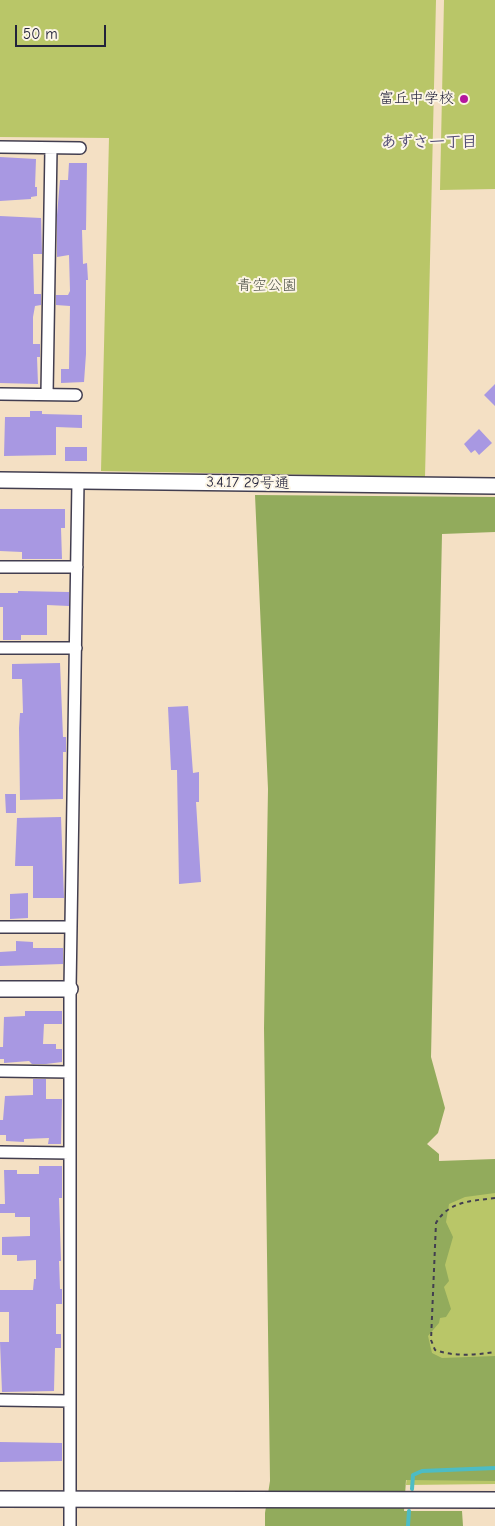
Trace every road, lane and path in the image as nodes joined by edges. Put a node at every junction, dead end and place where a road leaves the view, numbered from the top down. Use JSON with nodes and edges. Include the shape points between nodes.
{"nodes":[{"id":1,"x":0,"y":147,"type":"edge"},
{"id":2,"x":51,"y":148,"type":"junction"},
{"id":3,"x":80,"y":148,"type":"dead end"},
{"id":4,"x":0,"y":394,"type":"edge"},
{"id":5,"x":47,"y":394,"type":"junction"},
{"id":6,"x":76,"y":395,"type":"dead end"},
{"id":7,"x":0,"y":480,"type":"edge"},
{"id":8,"x":78,"y":481,"type":"junction"},
{"id":9,"x":495,"y":486,"type":"edge"},
{"id":10,"x":0,"y":567,"type":"edge"},
{"id":11,"x":77,"y":567,"type":"junction"},
{"id":12,"x":0,"y":648,"type":"edge"},
{"id":13,"x":76,"y":648,"type":"junction"},
{"id":14,"x":0,"y":927,"type":"edge"},
{"id":15,"x":71,"y":927,"type":"junction"},
{"id":16,"x":0,"y":989,"type":"edge"},
{"id":17,"x":70,"y":989,"type":"junction"},
{"id":18,"x":0,"y":1071,"type":"edge"},
{"id":19,"x":70,"y":1072,"type":"junction"},
{"id":20,"x":0,"y":1152,"type":"edge"},
{"id":21,"x":70,"y":1153,"type":"junction"},
{"id":22,"x":495,"y":1198,"type":"edge"},
{"id":23,"x":495,"y":1352,"type":"edge"},
{"id":24,"x":0,"y":1400,"type":"edge"},
{"id":25,"x":70,"y":1401,"type":"junction"},
{"id":26,"x":0,"y":1499,"type":"edge"},
{"id":27,"x":70,"y":1500,"type":"junction"},
{"id":28,"x":495,"y":1500,"type":"edge"},
{"id":29,"x":70,"y":1526,"type":"edge"}],
"edges":[{"from":1,"to":2,"type":"street"},
{"from":2,"to":3,"type":"street"},
{"from":2,"to":5,"type":"street"},
{"from":4,"to":5,"type":"street"},
{"from":5,"to":6,"type":"street"},
{"from":7,"to":8,"type":"street","name":"3.4.17 29号通"},
{"from":8,"to":9,"type":"street","name":"3.4.17 29号通"},
{"from":8,"to":11,"type":"street"},
{"from":10,"to":11,"type":"street"},
{"from":11,"to":13,"type":"street"},
{"from":12,"to":13,"type":"street"},
{"from":13,"to":15,"type":"street"},
{"from":14,"to":15,"type":"street"},
{"from":15,"to":17,"type":"street"},
{"from":16,"to":17,"type":"street"},
{"from":17,"to":19,"type":"street"},
{"from":18,"to":19,"type":"street"},
{"from":19,"to":21,"type":"street"},
{"from":20,"to":21,"type":"street"},
{"from":21,"to":25,"type":"street"},
{"from":22,"to":23,"type":"path","via":[[456,1204],[436,1223],[432,1340],[435,1350],[450,1354],[464,1356]]},
{"from":24,"to":25,"type":"street"},
{"from":25,"to":27,"type":"street"},
{"from":26,"to":27,"type":"street"},
{"from":27,"to":28,"type":"street"},
{"from":27,"to":29,"type":"street"}]}
